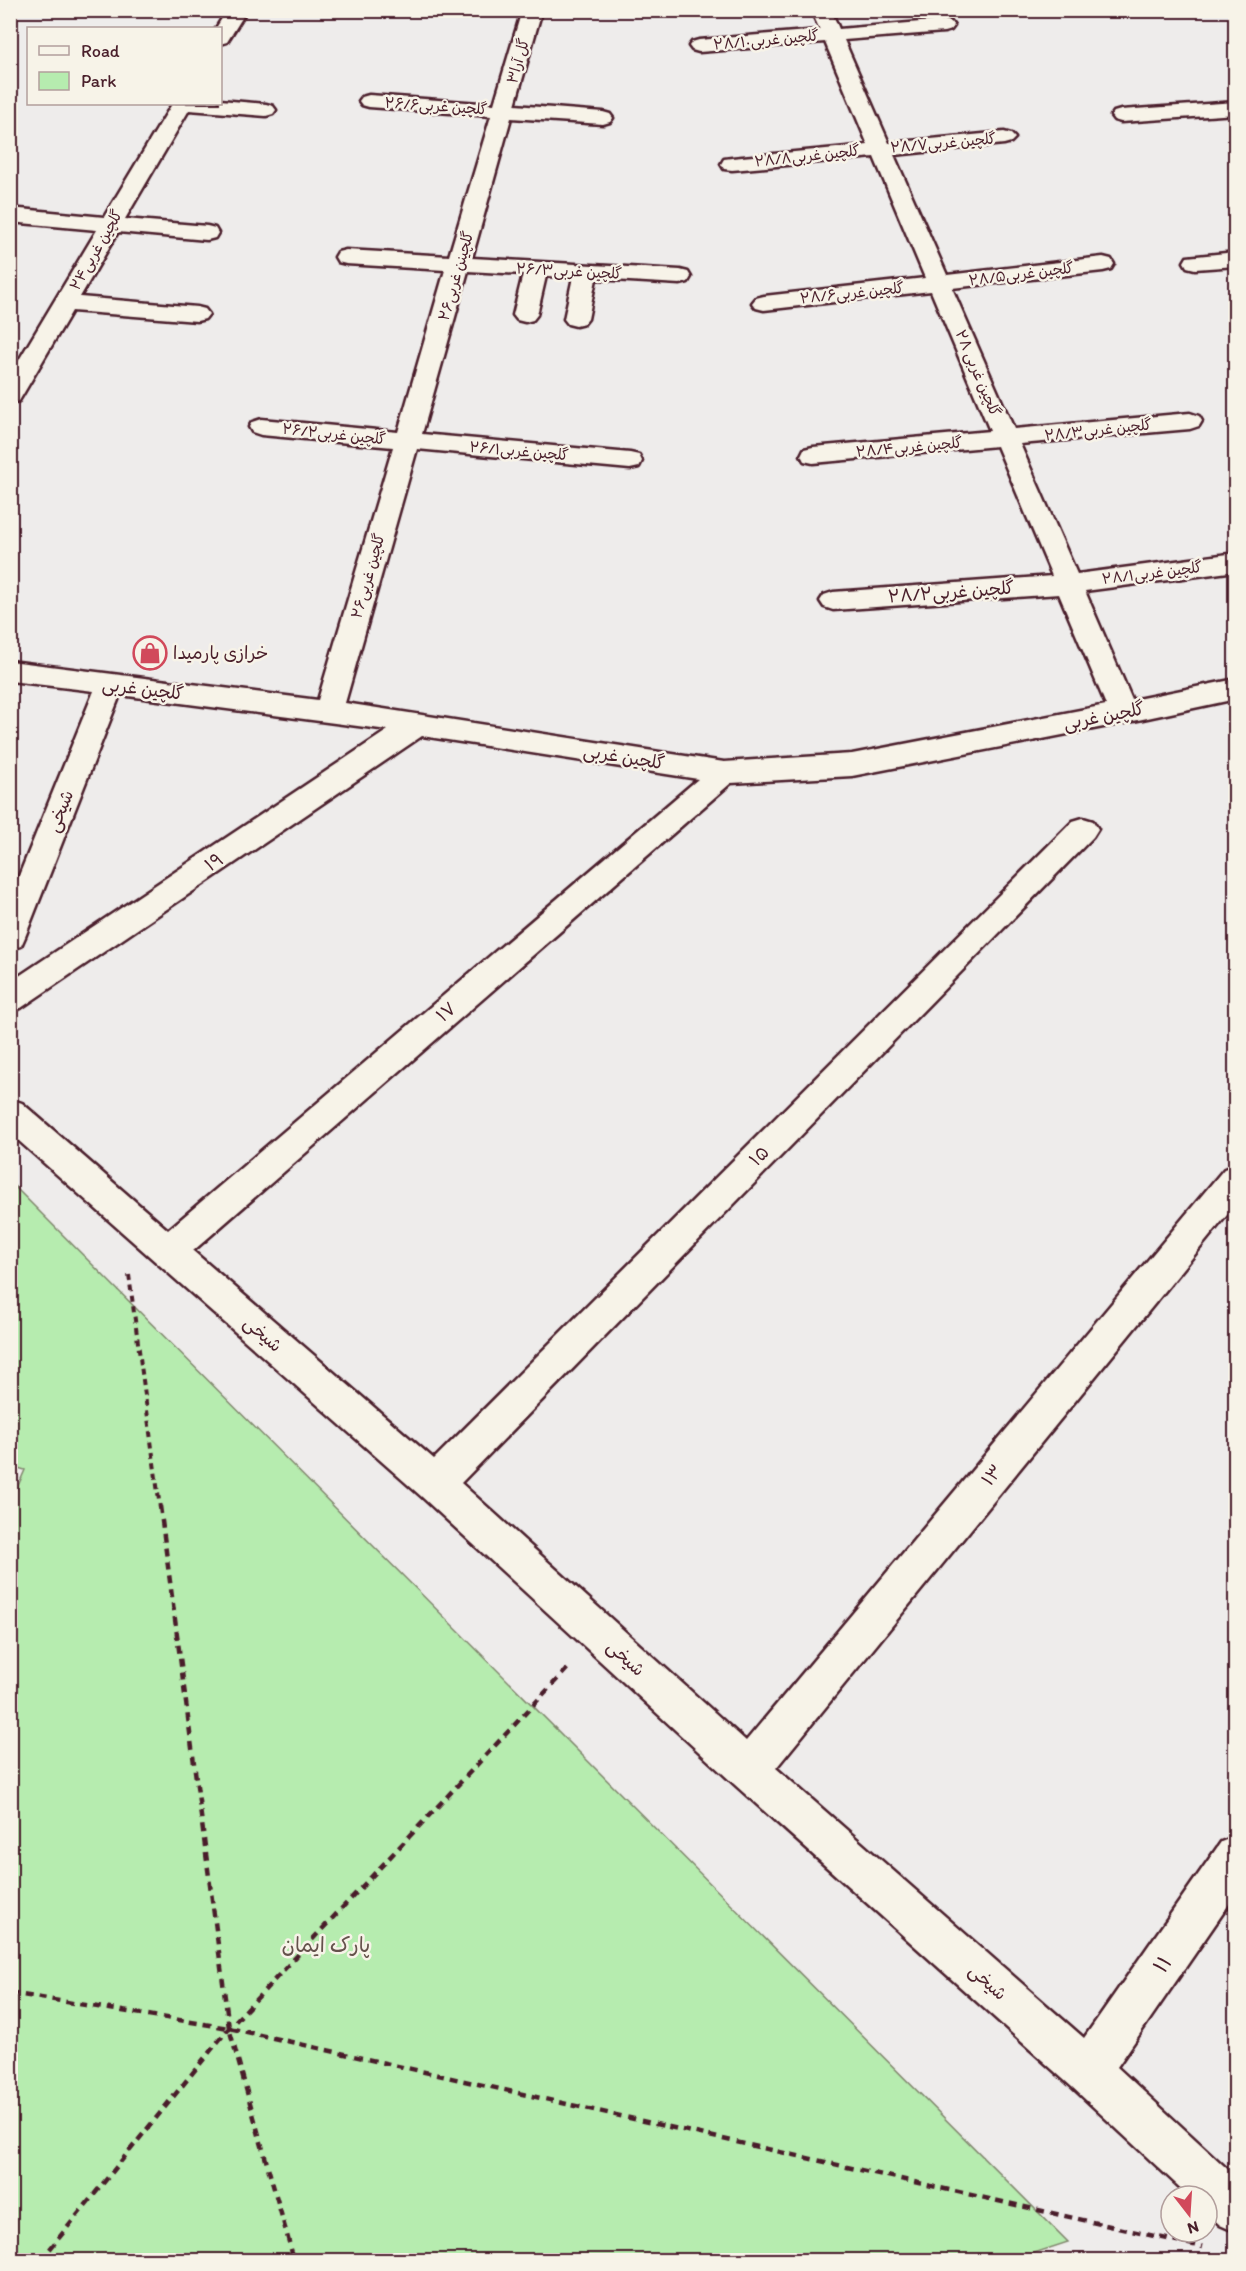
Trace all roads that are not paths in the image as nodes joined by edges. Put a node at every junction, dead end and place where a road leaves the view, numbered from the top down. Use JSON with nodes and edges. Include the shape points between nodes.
{"nodes":[{"id":1,"x":237,"y":10,"type":"edge"},
{"id":2,"x":532,"y":10,"type":"edge"},
{"id":3,"x":821,"y":10,"type":"edge"},
{"id":4,"x":944,"y":26,"type":"dead end"},
{"id":5,"x":833,"y":34,"type":"junction"},
{"id":6,"x":222,"y":35,"type":"edge"},
{"id":7,"x":699,"y":46,"type":"dead end"},
{"id":8,"x":369,"y":101,"type":"dead end"},
{"id":9,"x":181,"y":105,"type":"edge"},
{"id":10,"x":200,"y":105,"type":"edge"},
{"id":11,"x":1236,"y":108,"type":"edge"},
{"id":12,"x":266,"y":110,"type":"dead end"},
{"id":13,"x":503,"y":111,"type":"junction"},
{"id":14,"x":1120,"y":116,"type":"dead end"},
{"id":15,"x":603,"y":118,"type":"dead end"},
{"id":16,"x":1005,"y":138,"type":"dead end"},
{"id":17,"x":882,"y":148,"type":"junction"},
{"id":18,"x":732,"y":164,"type":"dead end"},
{"id":19,"x":10,"y":215,"type":"edge"},
{"id":20,"x":111,"y":225,"type":"junction"},
{"id":21,"x":207,"y":233,"type":"dead end"},
{"id":22,"x":346,"y":257,"type":"dead end"},
{"id":23,"x":1236,"y":259,"type":"edge"},
{"id":24,"x":1195,"y":262,"type":"dead end"},
{"id":25,"x":1102,"y":264,"type":"dead end"},
{"id":26,"x":459,"y":265,"type":"junction"},
{"id":27,"x":536,"y":269,"type":"junction"},
{"id":28,"x":586,"y":272,"type":"junction"},
{"id":29,"x":680,"y":277,"type":"dead end"},
{"id":30,"x":940,"y":284,"type":"junction"},
{"id":31,"x":65,"y":303,"type":"junction"},
{"id":32,"x":764,"y":303,"type":"dead end"},
{"id":33,"x":197,"y":314,"type":"dead end"},
{"id":34,"x":525,"y":315,"type":"dead end"},
{"id":35,"x":576,"y":319,"type":"dead end"},
{"id":36,"x":18,"y":369,"type":"edge"},
{"id":37,"x":10,"y":396,"type":"edge"},
{"id":38,"x":1190,"y":421,"type":"dead end"},
{"id":39,"x":261,"y":427,"type":"dead end"},
{"id":40,"x":1006,"y":439,"type":"junction"},
{"id":41,"x":407,"y":442,"type":"junction"},
{"id":42,"x":813,"y":455,"type":"dead end"},
{"id":43,"x":630,"y":461,"type":"dead end"},
{"id":44,"x":1236,"y":562,"type":"edge"},
{"id":45,"x":1068,"y":584,"type":"junction"},
{"id":46,"x":833,"y":601,"type":"dead end"},
{"id":47,"x":10,"y":671,"type":"edge"},
{"id":48,"x":110,"y":685,"type":"junction"},
{"id":49,"x":1236,"y":689,"type":"edge"},
{"id":50,"x":329,"y":711,"type":"junction"},
{"id":51,"x":1124,"y":713,"type":"junction"},
{"id":52,"x":417,"y":725,"type":"junction"},
{"id":53,"x":724,"y":773,"type":"junction"},
{"id":54,"x":1083,"y":829,"type":"dead end"},
{"id":55,"x":10,"y":937,"type":"edge"},
{"id":56,"x":10,"y":999,"type":"edge"},
{"id":57,"x":10,"y":1113,"type":"edge"},
{"id":58,"x":1236,"y":1179,"type":"edge"},
{"id":59,"x":168,"y":1251,"type":"junction"},
{"id":60,"x":435,"y":1484,"type":"junction"},
{"id":61,"x":748,"y":1770,"type":"junction"},
{"id":62,"x":1236,"y":1857,"type":"edge"},
{"id":63,"x":1088,"y":2071,"type":"junction"},
{"id":64,"x":1236,"y":2209,"type":"edge"}],
"edges":[{"from":1,"to":6,"type":"street"},
{"from":2,"to":13,"type":"street","name":"گل آرا۳"},
{"from":3,"to":5,"type":"street","name":"گلچین غربی ۲۸"},
{"from":4,"to":5,"type":"street","name":"گلچین غربی۲۸/۱۰"},
{"from":5,"to":7,"type":"street","name":"گلچین غربی۲۸/۱۰"},
{"from":5,"to":17,"type":"street","name":"گلچین غربی ۲۸"},
{"from":8,"to":13,"type":"street","name":"گلچین غربی۲۶/۶"},
{"from":9,"to":20,"type":"street","name":"گلچین غربی۲۴"},
{"from":10,"to":12,"type":"street"},
{"from":11,"to":14,"type":"street"},
{"from":13,"to":15,"type":"street","name":"گلچین غربی۲۶/۶"},
{"from":13,"to":26,"type":"street","name":"گلچینن غربی۲۶"},
{"from":16,"to":17,"type":"street","name":"گلچین غربی۲۸/۷"},
{"from":17,"to":18,"type":"street","name":"گلچین غربی۲۸/۸"},
{"from":17,"to":30,"type":"street","name":"گلچین غربی ۲۸"},
{"from":19,"to":20,"type":"street"},
{"from":20,"to":21,"type":"street"},
{"from":20,"to":31,"type":"street","name":"گلچین غربی۲۴"},
{"from":22,"to":26,"type":"street","name":"گلچین غربی۲۶/۳"},
{"from":23,"to":24,"type":"street"},
{"from":25,"to":30,"type":"street","name":"گلچین غربی۲۸/۵"},
{"from":26,"to":27,"type":"street","name":"گلچین غربی۲۶/۳"},
{"from":26,"to":41,"type":"street","name":"گلچینن غربی۲۶"},
{"from":27,"to":28,"type":"street","name":"گلچین غربی۲۶/۳"},
{"from":27,"to":34,"type":"street"},
{"from":28,"to":29,"type":"street","name":"گلچین غربی۲۶/۳"},
{"from":28,"to":35,"type":"street"},
{"from":30,"to":32,"type":"street","name":"گلچین غربی۲۸/۶"},
{"from":30,"to":40,"type":"street","name":"گلچین غربی ۲۸"},
{"from":31,"to":33,"type":"street"},
{"from":31,"to":36,"type":"street","name":"گلچین غربی۲۴"},
{"from":36,"to":37,"type":"street","name":"گلچین غربی۲۴"},
{"from":38,"to":40,"type":"street","name":"گلچین غربی۲۸/۳"},
{"from":39,"to":41,"type":"street","name":"گلچین غربی۲۶/۲"},
{"from":40,"to":42,"type":"street","name":"گلچین غربی۲۸/۴"},
{"from":40,"to":45,"type":"street","name":"گلچین غربی ۲۸"},
{"from":41,"to":43,"type":"street","name":"گلچین غربی۲۶/۱"},
{"from":41,"to":50,"type":"street","name":"گلچین غربی۲۶"},
{"from":44,"to":45,"type":"street","name":"گلچین غربی۲۸/۱"},
{"from":45,"to":46,"type":"street","name":"گلچین غربی۲۸/۲"},
{"from":45,"to":51,"type":"street","name":"گلچین غربی ۲۸"},
{"from":47,"to":48,"type":"street","name":"گلچین غربی"},
{"from":48,"to":50,"type":"street","name":"گلچین غربی"},
{"from":48,"to":55,"type":"street","name":"شیخی"},
{"from":49,"to":51,"type":"street","name":"گلچین غربی"},
{"from":50,"to":52,"type":"street","name":"گلچین غربی"},
{"from":51,"to":53,"type":"street","name":"گلچین غربی","via":[[852,765]]},
{"from":52,"to":53,"type":"street","name":"گلچین غربی"},
{"from":52,"to":56,"type":"street","name":"۱۹"},
{"from":53,"to":59,"type":"street","name":"۱۷"},
{"from":54,"to":60,"type":"street","name":"۱۵"},
{"from":57,"to":59,"type":"street","name":"شیخی"},
{"from":58,"to":61,"type":"street","name":"۱۳"},
{"from":59,"to":60,"type":"street","name":"شیخی"},
{"from":60,"to":61,"type":"street","name":"شیخی"},
{"from":61,"to":63,"type":"street","name":"شیخی"},
{"from":62,"to":63,"type":"street","name":"۱۱"},
{"from":63,"to":64,"type":"street","name":"شیخی"}]}
